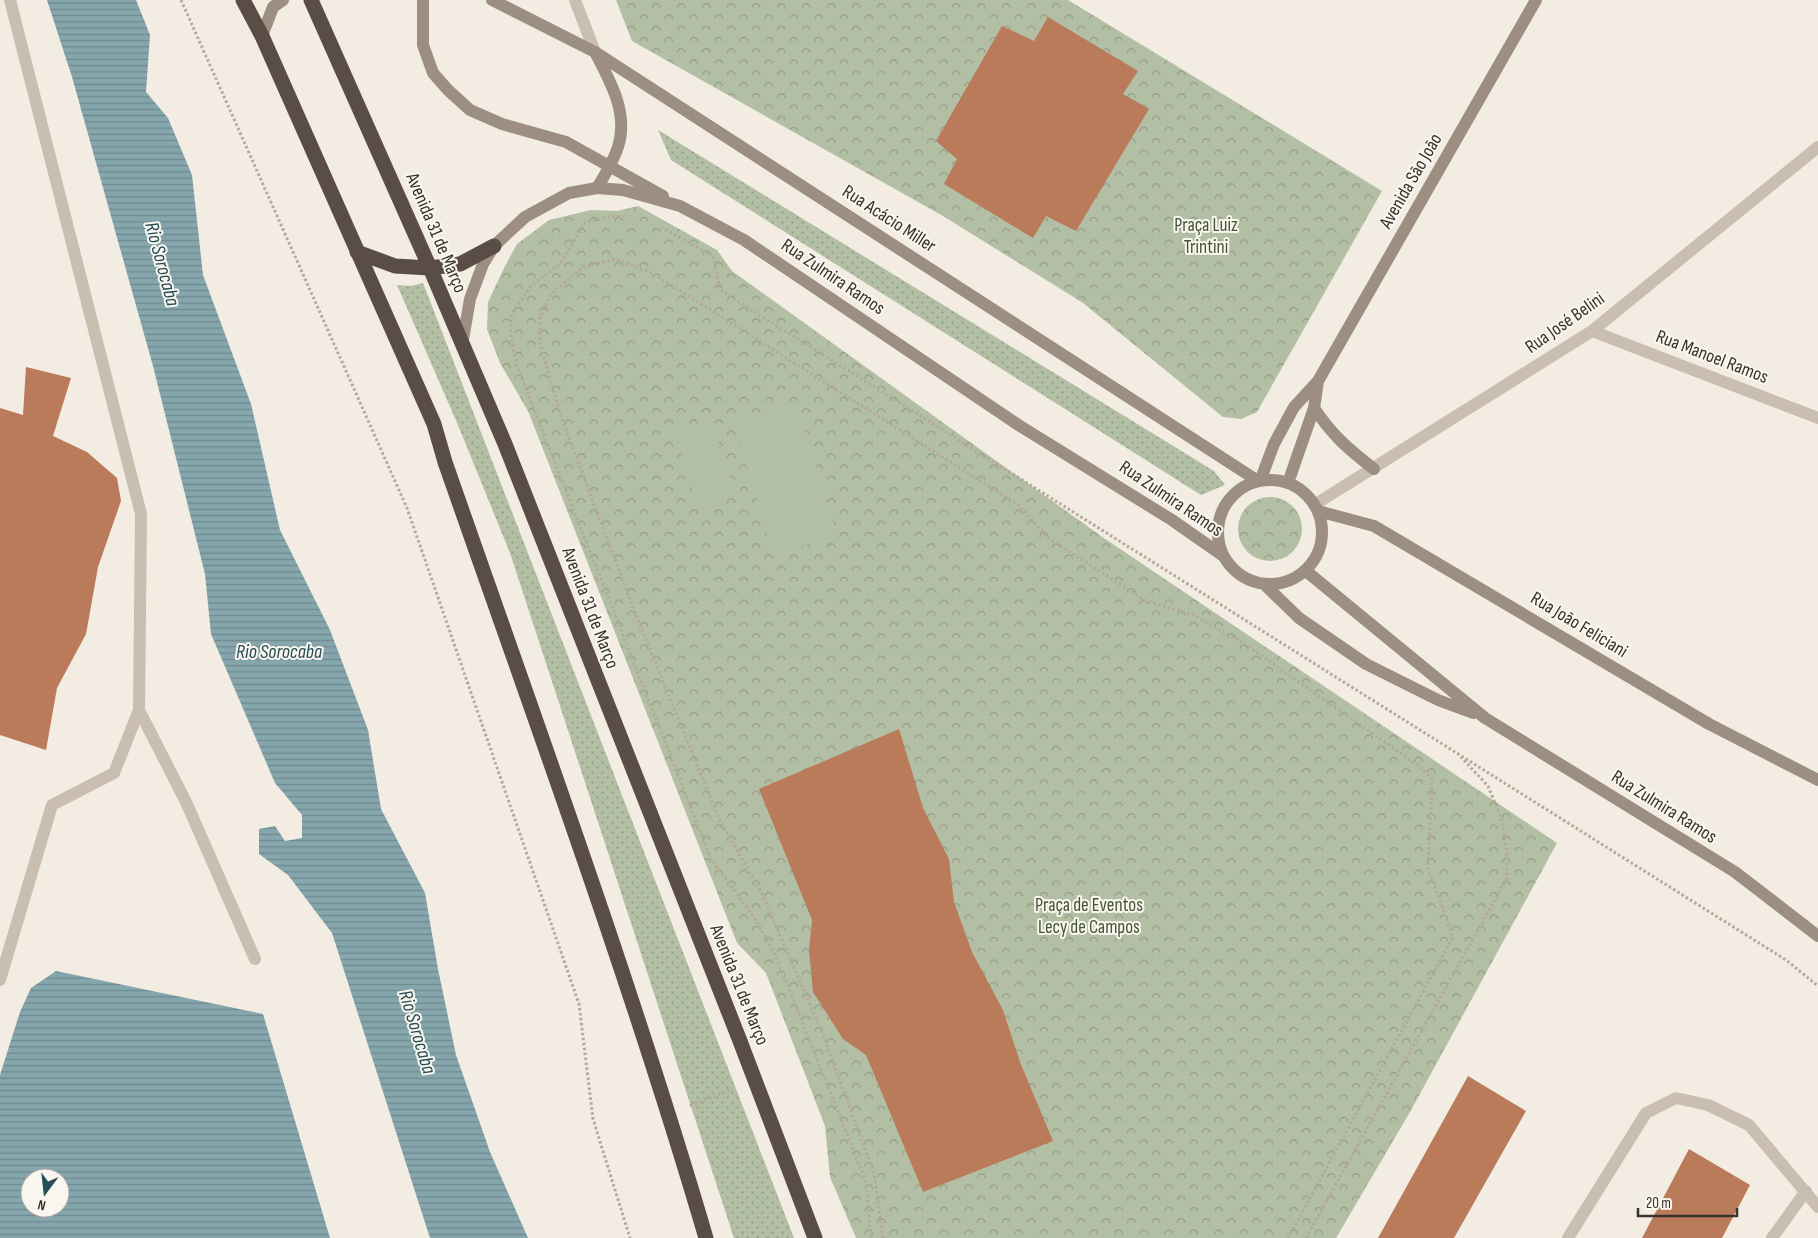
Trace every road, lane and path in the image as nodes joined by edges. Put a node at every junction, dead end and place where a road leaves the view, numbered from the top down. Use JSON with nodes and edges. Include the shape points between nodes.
{"nodes":[{"id":1,"x":10,"y":0,"type":"edge"},
{"id":2,"x":181,"y":0,"type":"edge"},
{"id":3,"x":243,"y":0,"type":"edge"},
{"id":4,"x":283,"y":0,"type":"edge"},
{"id":5,"x":312,"y":0,"type":"edge"},
{"id":6,"x":423,"y":0,"type":"edge"},
{"id":7,"x":492,"y":0,"type":"edge"},
{"id":8,"x":575,"y":0,"type":"edge"},
{"id":9,"x":1536,"y":0,"type":"edge"},
{"id":10,"x":262,"y":36,"type":"junction"},
{"id":11,"x":595,"y":52,"type":"junction"},
{"id":12,"x":1818,"y":147,"type":"edge"},
{"id":13,"x":610,"y":166,"type":"junction"},
{"id":14,"x":597,"y":188,"type":"junction"},
{"id":15,"x":680,"y":206,"type":"junction"},
{"id":16,"x":634,"y":216,"type":"dead end"},
{"id":17,"x":656,"y":225,"type":"dead end"},
{"id":18,"x":494,"y":246,"type":"junction"},
{"id":19,"x":356,"y":252,"type":"junction"},
{"id":20,"x":430,"y":268,"type":"junction"},
{"id":21,"x":1592,"y":331,"type":"junction"},
{"id":22,"x":462,"y":345,"type":"junction"},
{"id":23,"x":1318,"y":381,"type":"junction"},
{"id":24,"x":1314,"y":408,"type":"junction"},
{"id":25,"x":1818,"y":418,"type":"edge"},
{"id":26,"x":1374,"y":469,"type":"junction"},
{"id":27,"x":1259,"y":481,"type":"junction"},
{"id":28,"x":1288,"y":483,"type":"junction"},
{"id":29,"x":1316,"y":508,"type":"junction"},
{"id":30,"x":1222,"y":555,"type":"junction"},
{"id":31,"x":1306,"y":571,"type":"junction"},
{"id":32,"x":1265,"y":585,"type":"junction"},
{"id":33,"x":139,"y":710,"type":"junction"},
{"id":34,"x":1485,"y":718,"type":"junction"},
{"id":35,"x":1456,"y":752,"type":"junction"},
{"id":36,"x":1818,"y":780,"type":"edge"},
{"id":37,"x":1818,"y":936,"type":"edge"},
{"id":38,"x":255,"y":959,"type":"dead end"},
{"id":39,"x":0,"y":980,"type":"edge"},
{"id":40,"x":1818,"y":986,"type":"edge"},
{"id":41,"x":755,"y":1081,"type":"junction"},
{"id":42,"x":669,"y":1114,"type":"junction"},
{"id":43,"x":1806,"y":1191,"type":"junction"},
{"id":44,"x":1818,"y":1207,"type":"edge"},
{"id":45,"x":630,"y":1238,"type":"edge"},
{"id":46,"x":706,"y":1238,"type":"edge"},
{"id":47,"x":815,"y":1238,"type":"edge"},
{"id":48,"x":871,"y":1238,"type":"edge"},
{"id":49,"x":883,"y":1238,"type":"edge"},
{"id":50,"x":1288,"y":1238,"type":"edge"},
{"id":51,"x":1306,"y":1238,"type":"edge"},
{"id":52,"x":1568,"y":1238,"type":"edge"},
{"id":53,"x":1772,"y":1238,"type":"edge"}],
"edges":[{"from":1,"to":33,"type":"street","via":[[141,514]]},
{"from":2,"to":45,"type":"path","via":[[407,508],[579,1004],[594,1119]]},
{"from":3,"to":10,"type":"highway"},
{"from":4,"to":10,"type":"main road","via":[[272,7]]},
{"from":5,"to":20,"type":"highway","name":"Avenida 31 de Março"},
{"from":6,"to":13,"type":"main road","via":[[423,45],[433,73],[470,110],[502,124],[566,142]]},
{"from":7,"to":11,"type":"main road","name":"Rua Acácio Miller"},
{"from":8,"to":11,"type":"street"},
{"from":9,"to":23,"type":"main road","name":"Avenida São João"},
{"from":10,"to":19,"type":"highway"},
{"from":11,"to":13,"type":"main road","via":[[613,88],[622,118],[619,145]]},
{"from":11,"to":27,"type":"main road","name":"Rua Acácio Miller"},
{"from":12,"to":21,"type":"street","name":"Rua José Belini"},
{"from":13,"to":14,"type":"main road"},
{"from":13,"to":15,"type":"main road"},
{"from":14,"to":15,"type":"main road","name":"Rua Zulmira Ramos","via":[[623,190]]},
{"from":14,"to":18,"type":"main road","name":"Rua Zulmira Ramos","via":[[569,193],[525,217]]},
{"from":15,"to":30,"type":"main road","name":"Rua Zulmira Ramos","via":[[744,240],[1020,426],[1172,520]]},
{"from":16,"to":48,"type":"path","via":[[585,222],[560,264],[532,285],[511,315],[516,363],[711,858],[756,920],[777,959],[866,1182]]},
{"from":17,"to":35,"type":"path","via":[[713,256],[720,290]]},
{"from":18,"to":20,"type":"highway","via":[[460,264]]},
{"from":18,"to":22,"type":"main road","name":"Rua Zulmira Ramos","via":[[483,264],[470,299]]},
{"from":19,"to":20,"type":"highway","via":[[395,266]]},
{"from":19,"to":42,"type":"highway","via":[[434,424]]},
{"from":20,"to":22,"type":"highway","name":"Avenida 31 de Março"},
{"from":21,"to":25,"type":"street","name":"Rua Manoel Ramos"},
{"from":21,"to":26,"type":"street","name":"Rua José Belini"},
{"from":22,"to":41,"type":"highway","name":"Avenida 31 de Março","via":[[505,444]]},
{"from":23,"to":24,"type":"main road","name":"Avenida São João"},
{"from":23,"to":27,"type":"main road","name":"Avenida São João","via":[[1294,408]]},
{"from":24,"to":26,"type":"main road","via":[[1347,448]]},
{"from":24,"to":28,"type":"main road","name":"Avenida São João"},
{"from":26,"to":29,"type":"street","name":"Rua José Belini"},
{"from":27,"to":28,"type":"main road"},
{"from":27,"to":30,"type":"main road","via":[[1243,486],[1222,509],[1217,524],[1217,540]]},
{"from":28,"to":29,"type":"main road","via":[[1303,492]]},
{"from":29,"to":31,"type":"main road","via":[[1322,527],[1321,543],[1316,558]]},
{"from":29,"to":36,"type":"main road","name":"Rua João Feliciani","via":[[1374,526],[1709,724]]},
{"from":30,"to":32,"type":"main road","via":[[1245,579]]},
{"from":31,"to":32,"type":"main road","via":[[1287,582]]},
{"from":31,"to":34,"type":"main road","name":"Rua Zulmira Ramos"},
{"from":32,"to":34,"type":"main road","name":"Rua Zulmira Ramos","via":[[1299,618],[1366,664],[1438,700]]},
{"from":33,"to":38,"type":"street","via":[[186,802]]},
{"from":33,"to":39,"type":"street","via":[[114,773],[52,805]]},
{"from":34,"to":37,"type":"main road","name":"Rua Zulmira Ramos","via":[[1735,872]]},
{"from":35,"to":40,"type":"path","via":[[1786,960]]},
{"from":35,"to":51,"type":"path","via":[[1488,786],[1502,820],[1507,878]]},
{"from":41,"to":42,"type":"path"},
{"from":41,"to":47,"type":"highway","name":"Avenida 31 de Março"},
{"from":42,"to":46,"type":"highway"},
{"from":43,"to":44,"type":"street"},
{"from":43,"to":52,"type":"street","via":[[1749,1125],[1708,1105],[1676,1098],[1646,1113]]},
{"from":43,"to":53,"type":"street"},
{"from":49,"to":50,"type":"path","via":[[874,1174],[822,1032],[761,892],[719,819],[632,606],[560,414],[539,339],[540,317],[551,294],[583,267],[614,260],[652,273],[1020,506],[1047,537],[1144,600],[1193,615],[1243,643],[1419,766],[1432,779],[1428,868],[1453,937]]}]}
